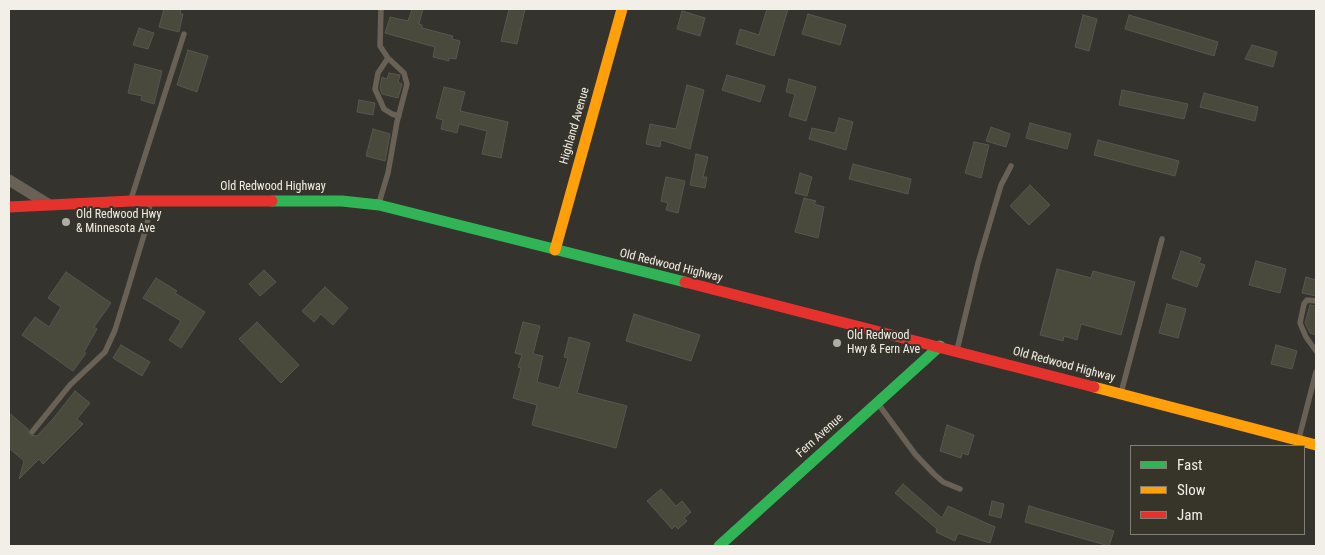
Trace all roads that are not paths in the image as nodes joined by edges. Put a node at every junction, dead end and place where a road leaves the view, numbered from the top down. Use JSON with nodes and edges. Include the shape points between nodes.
{"nodes":[{"id":1,"x":382,"y":9,"type":"edge"},
{"id":2,"x":622,"y":9,"type":"edge"},
{"id":3,"x":184,"y":34,"type":"dead end"},
{"id":4,"x":388,"y":58,"type":"junction"},
{"id":5,"x":399,"y":116,"type":"junction"},
{"id":6,"x":1011,"y":166,"type":"dead end"},
{"id":7,"x":9,"y":180,"type":"edge"},
{"id":8,"x":131,"y":200,"type":"junction"},
{"id":9,"x":150,"y":201,"type":"junction"},
{"id":10,"x":48,"y":204,"type":"junction"},
{"id":11,"x":378,"y":205,"type":"junction"},
{"id":12,"x":9,"y":207,"type":"edge"},
{"id":13,"x":1162,"y":239,"type":"dead end"},
{"id":14,"x":554,"y":250,"type":"junction"},
{"id":15,"x":1316,"y":301,"type":"edge"},
{"id":16,"x":940,"y":346,"type":"junction"},
{"id":17,"x":957,"y":351,"type":"junction"},
{"id":18,"x":1316,"y":351,"type":"edge"},
{"id":19,"x":1316,"y":372,"type":"edge"},
{"id":20,"x":1121,"y":395,"type":"junction"},
{"id":21,"x":878,"y":403,"type":"junction"},
{"id":22,"x":32,"y":432,"type":"dead end"},
{"id":23,"x":1298,"y":440,"type":"junction"},
{"id":24,"x":1316,"y":445,"type":"edge"},
{"id":25,"x":960,"y":489,"type":"dead end"},
{"id":26,"x":719,"y":546,"type":"edge"}],
"edges":[{"from":1,"to":4,"type":"lane","via":[[380,46]]},
{"from":2,"to":14,"type":"main road","name":"Highland Avenue"},
{"from":3,"to":8,"type":"lane"},
{"from":4,"to":5,"type":"lane","via":[[404,73],[407,84]]},
{"from":4,"to":5,"type":"lane","via":[[378,73],[375,89],[384,109]]},
{"from":5,"to":11,"type":"lane","via":[[388,174]]},
{"from":6,"to":17,"type":"lane","via":[[981,254]]},
{"from":7,"to":10,"type":"street"},
{"from":8,"to":9,"type":"main road","name":"Old Redwood Highway"},
{"from":8,"to":10,"type":"main road","name":"Old Redwood Highway"},
{"from":9,"to":11,"type":"main road","name":"Old Redwood Highway","via":[[342,200]]},
{"from":9,"to":22,"type":"lane","via":[[116,330],[105,352],[70,385]]},
{"from":10,"to":12,"type":"main road","name":"Old Redwood Highway"},
{"from":11,"to":14,"type":"main road","name":"Old Redwood Highway"},
{"from":13,"to":20,"type":"lane"},
{"from":14,"to":16,"type":"main road","name":"Old Redwood Highway"},
{"from":15,"to":18,"type":"lane","via":[[1307,300],[1304,304],[1300,323]]},
{"from":16,"to":17,"type":"main road","name":"Old Redwood Highway"},
{"from":16,"to":21,"type":"main road","name":"Fern Avenue"},
{"from":17,"to":20,"type":"main road","name":"Old Redwood Highway"},
{"from":19,"to":23,"type":"lane"},
{"from":20,"to":23,"type":"main road","name":"Old Redwood Highway"},
{"from":21,"to":25,"type":"lane","via":[[915,454],[943,482]]},
{"from":21,"to":26,"type":"main road","name":"Fern Avenue"},
{"from":23,"to":24,"type":"main road","name":"Old Redwood Highway"}]}
